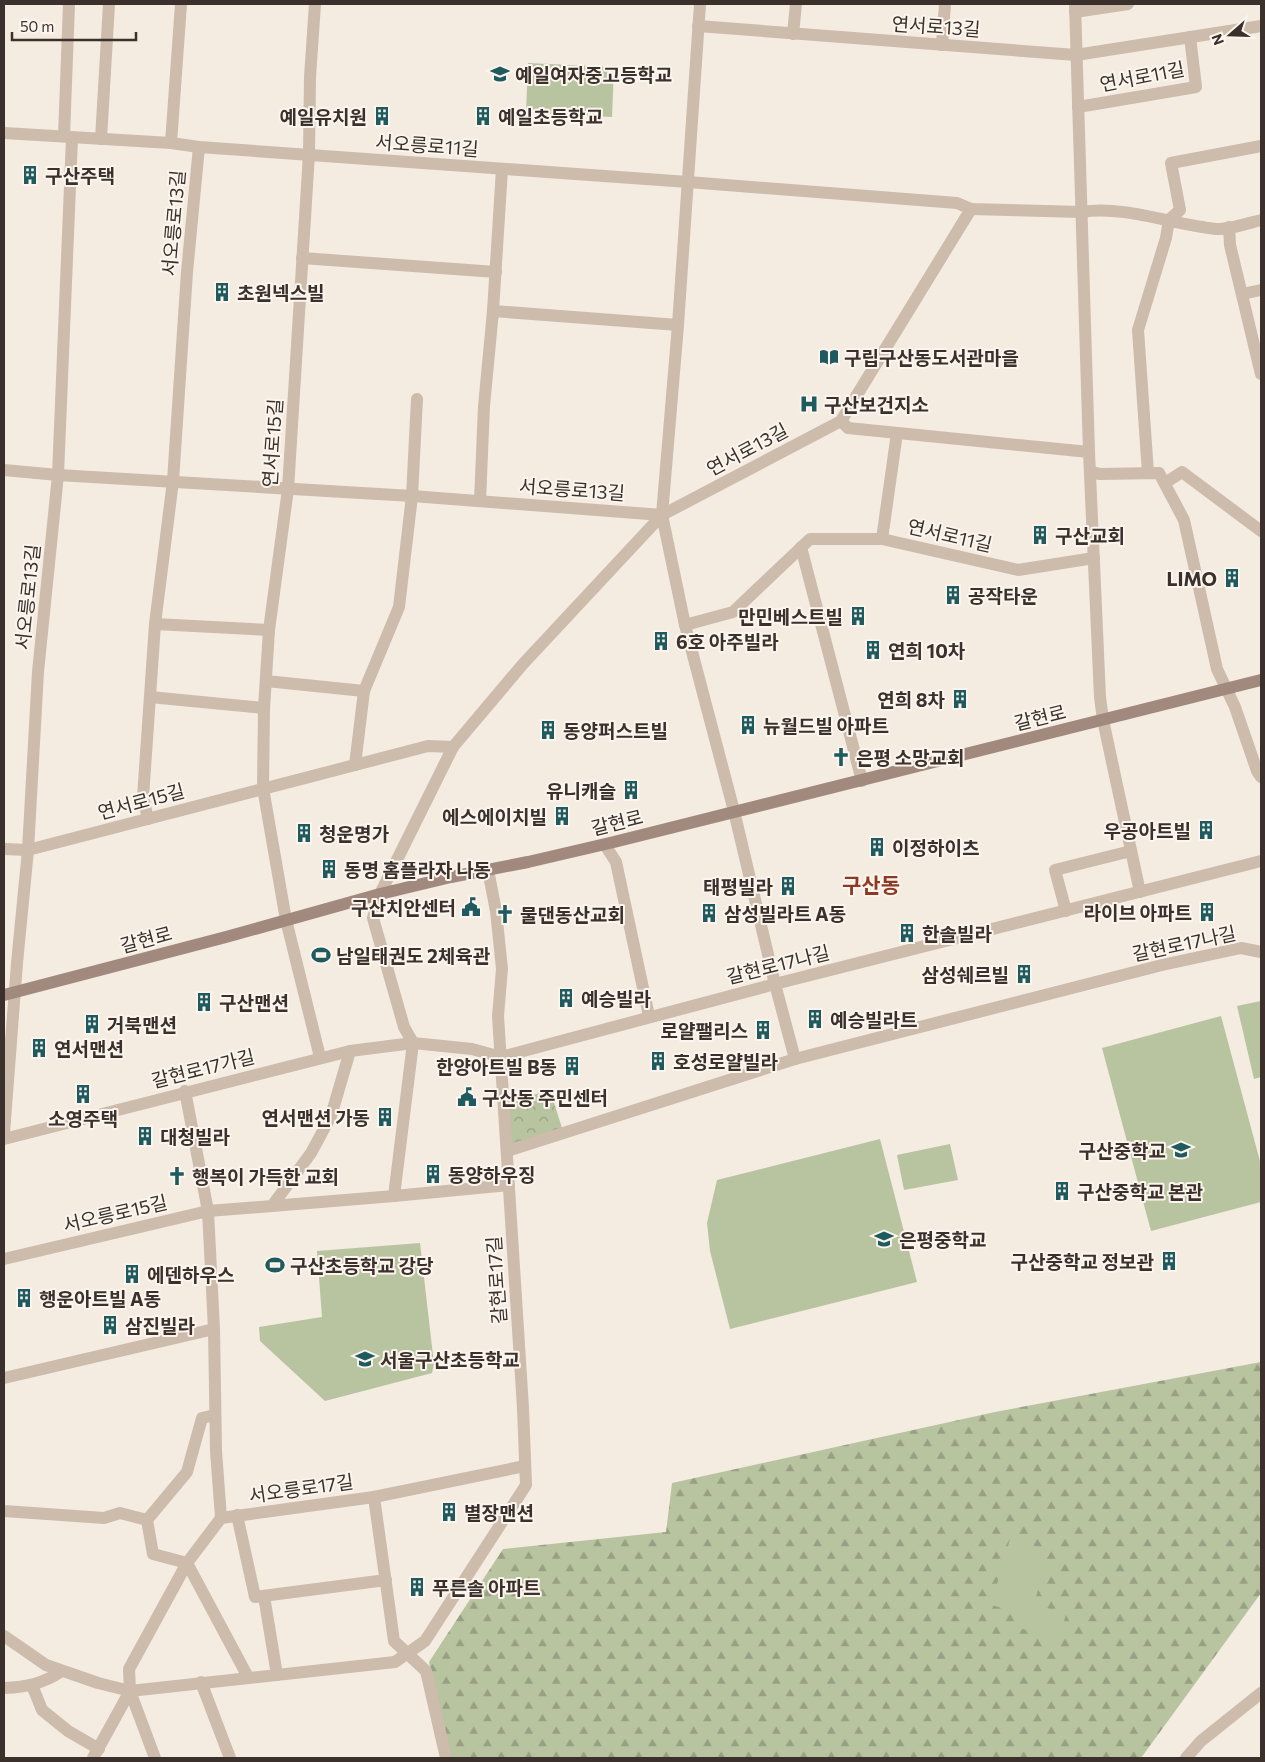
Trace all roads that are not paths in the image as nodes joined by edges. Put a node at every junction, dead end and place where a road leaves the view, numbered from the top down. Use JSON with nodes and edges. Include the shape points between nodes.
{"nodes":[{"id":1,"x":69,"y":4,"type":"edge"},
{"id":2,"x":109,"y":4,"type":"edge"},
{"id":3,"x":180,"y":4,"type":"edge"},
{"id":4,"x":315,"y":4,"type":"edge"},
{"id":5,"x":700,"y":4,"type":"edge"},
{"id":6,"x":796,"y":4,"type":"edge"},
{"id":7,"x":945,"y":4,"type":"edge"},
{"id":8,"x":1128,"y":4,"type":"edge"},
{"id":9,"x":1075,"y":8,"type":"edge"},
{"id":10,"x":698,"y":26,"type":"junction"},
{"id":11,"x":1261,"y":26,"type":"edge"},
{"id":12,"x":793,"y":34,"type":"junction"},
{"id":13,"x":1190,"y":37,"type":"junction"},
{"id":14,"x":942,"y":45,"type":"junction"},
{"id":15,"x":1076,"y":55,"type":"junction"},
{"id":16,"x":1078,"y":107,"type":"junction"},
{"id":17,"x":4,"y":133,"type":"edge"},
{"id":18,"x":68,"y":137,"type":"junction"},
{"id":19,"x":101,"y":139,"type":"junction"},
{"id":20,"x":171,"y":143,"type":"junction"},
{"id":21,"x":1261,"y":146,"type":"edge"},
{"id":22,"x":199,"y":147,"type":"junction"},
{"id":23,"x":309,"y":154,"type":"junction"},
{"id":24,"x":502,"y":169,"type":"junction"},
{"id":25,"x":688,"y":182,"type":"junction"},
{"id":26,"x":971,"y":209,"type":"junction"},
{"id":27,"x":1082,"y":212,"type":"junction"},
{"id":28,"x":1169,"y":220,"type":"junction"},
{"id":29,"x":1261,"y":220,"type":"edge"},
{"id":30,"x":1229,"y":227,"type":"junction"},
{"id":31,"x":302,"y":258,"type":"junction"},
{"id":32,"x":496,"y":272,"type":"junction"},
{"id":33,"x":1261,"y":290,"type":"edge"},
{"id":34,"x":1242,"y":294,"type":"junction"},
{"id":35,"x":493,"y":311,"type":"junction"},
{"id":36,"x":678,"y":325,"type":"junction"},
{"id":37,"x":1256,"y":334,"type":"edge"},
{"id":38,"x":1261,"y":374,"type":"edge"},
{"id":39,"x":417,"y":399,"type":"dead end"},
{"id":40,"x":841,"y":421,"type":"junction"},
{"id":41,"x":897,"y":433,"type":"junction"},
{"id":42,"x":1089,"y":452,"type":"junction"},
{"id":43,"x":4,"y":470,"type":"edge"},
{"id":44,"x":1090,"y":472,"type":"junction"},
{"id":45,"x":1148,"y":473,"type":"junction"},
{"id":46,"x":58,"y":475,"type":"junction"},
{"id":47,"x":173,"y":481,"type":"junction"},
{"id":48,"x":1164,"y":483,"type":"junction"},
{"id":49,"x":288,"y":489,"type":"junction"},
{"id":50,"x":412,"y":496,"type":"junction"},
{"id":51,"x":480,"y":501,"type":"junction"},
{"id":52,"x":662,"y":515,"type":"junction"},
{"id":53,"x":1261,"y":532,"type":"edge"},
{"id":54,"x":882,"y":539,"type":"junction"},
{"id":55,"x":801,"y":547,"type":"junction"},
{"id":56,"x":1094,"y":558,"type":"junction"},
{"id":57,"x":155,"y":624,"type":"junction"},
{"id":58,"x":685,"y":625,"type":"junction"},
{"id":59,"x":269,"y":630,"type":"junction"},
{"id":60,"x":1261,"y":680,"type":"edge"},
{"id":61,"x":266,"y":681,"type":"junction"},
{"id":62,"x":1226,"y":689,"type":"junction"},
{"id":63,"x":364,"y":691,"type":"junction"},
{"id":64,"x":150,"y":697,"type":"junction"},
{"id":65,"x":264,"y":708,"type":"junction"},
{"id":66,"x":1103,"y":720,"type":"junction"},
{"id":67,"x":453,"y":747,"type":"junction"},
{"id":68,"x":355,"y":765,"type":"junction"},
{"id":69,"x":1261,"y":777,"type":"edge"},
{"id":70,"x":862,"y":781,"type":"junction"},
{"id":71,"x":264,"y":788,"type":"junction"},
{"id":72,"x":734,"y":811,"type":"junction"},
{"id":73,"x":148,"y":819,"type":"junction"},
{"id":74,"x":605,"y":844,"type":"junction"},
{"id":75,"x":4,"y":849,"type":"edge"},
{"id":76,"x":28,"y":850,"type":"junction"},
{"id":77,"x":1131,"y":851,"type":"junction"},
{"id":78,"x":1261,"y":861,"type":"edge"},
{"id":79,"x":488,"y":870,"type":"junction"},
{"id":80,"x":1140,"y":892,"type":"junction"},
{"id":81,"x":380,"y":894,"type":"junction"},
{"id":82,"x":1066,"y":911,"type":"junction"},
{"id":83,"x":286,"y":920,"type":"junction"},
{"id":84,"x":1261,"y":952,"type":"edge"},
{"id":85,"x":774,"y":984,"type":"junction"},
{"id":86,"x":9,"y":994,"type":"edge"},
{"id":87,"x":649,"y":1016,"type":"junction"},
{"id":88,"x":413,"y":1043,"type":"junction"},
{"id":89,"x":350,"y":1050,"type":"junction"},
{"id":90,"x":320,"y":1057,"type":"junction"},
{"id":91,"x":501,"y":1057,"type":"junction"},
{"id":92,"x":795,"y":1059,"type":"junction"},
{"id":93,"x":185,"y":1091,"type":"junction"},
{"id":94,"x":4,"y":1133,"type":"edge"},
{"id":95,"x":4,"y":1138,"type":"edge"},
{"id":96,"x":506,"y":1151,"type":"junction"},
{"id":97,"x":509,"y":1186,"type":"junction"},
{"id":98,"x":394,"y":1196,"type":"junction"},
{"id":99,"x":272,"y":1206,"type":"junction"},
{"id":100,"x":208,"y":1211,"type":"junction"},
{"id":101,"x":4,"y":1259,"type":"edge"},
{"id":102,"x":214,"y":1329,"type":"junction"},
{"id":103,"x":4,"y":1378,"type":"edge"},
{"id":104,"x":215,"y":1415,"type":"junction"},
{"id":105,"x":524,"y":1466,"type":"junction"},
{"id":106,"x":374,"y":1496,"type":"junction"},
{"id":107,"x":4,"y":1511,"type":"edge"},
{"id":108,"x":237,"y":1515,"type":"junction"},
{"id":109,"x":220,"y":1518,"type":"junction"},
{"id":110,"x":147,"y":1520,"type":"junction"},
{"id":111,"x":187,"y":1563,"type":"junction"},
{"id":112,"x":386,"y":1580,"type":"junction"},
{"id":113,"x":264,"y":1596,"type":"junction"},
{"id":114,"x":4,"y":1636,"type":"edge"},
{"id":115,"x":408,"y":1653,"type":"junction"},
{"id":116,"x":62,"y":1671,"type":"junction"},
{"id":117,"x":277,"y":1674,"type":"junction"},
{"id":118,"x":248,"y":1677,"type":"junction"},
{"id":119,"x":201,"y":1682,"type":"junction"},
{"id":120,"x":32,"y":1685,"type":"junction"},
{"id":121,"x":4,"y":1688,"type":"edge"},
{"id":122,"x":130,"y":1691,"type":"junction"},
{"id":123,"x":1261,"y":1693,"type":"edge"},
{"id":124,"x":96,"y":1753,"type":"edge"},
{"id":125,"x":155,"y":1758,"type":"edge"},
{"id":126,"x":230,"y":1758,"type":"edge"},
{"id":127,"x":446,"y":1758,"type":"edge"},
{"id":128,"x":1186,"y":1758,"type":"edge"}],
"edges":[{"from":1,"to":18,"type":"street","name":"서오릉로13길"},
{"from":2,"to":19,"type":"street"},
{"from":3,"to":20,"type":"street"},
{"from":4,"to":23,"type":"street","name":"연서로15길"},
{"from":5,"to":10,"type":"street"},
{"from":6,"to":12,"type":"street"},
{"from":7,"to":14,"type":"street"},
{"from":8,"to":9,"type":"street","name":"연서로11길"},
{"from":9,"to":15,"type":"street","name":"연서로11길"},
{"from":10,"to":12,"type":"street","name":"연서로13길"},
{"from":10,"to":25,"type":"street"},
{"from":11,"to":13,"type":"street","name":"연서로11길"},
{"from":12,"to":14,"type":"street","name":"연서로13길"},
{"from":13,"to":15,"type":"street","name":"연서로11길"},
{"from":13,"to":16,"type":"street","name":"연서로11길","via":[[1196,88]]},
{"from":14,"to":15,"type":"street","name":"연서로13길"},
{"from":15,"to":16,"type":"street","name":"연서로11길"},
{"from":16,"to":27,"type":"street","name":"연서로11길"},
{"from":17,"to":18,"type":"street","name":"서오릉로11길"},
{"from":18,"to":19,"type":"street","name":"서오릉로11길"},
{"from":18,"to":46,"type":"street","name":"서오릉로13길"},
{"from":19,"to":20,"type":"street","name":"서오릉로11길"},
{"from":20,"to":22,"type":"street","name":"서오릉로11길"},
{"from":21,"to":28,"type":"street","via":[[1171,163],[1180,210]]},
{"from":22,"to":23,"type":"street","name":"서오릉로11길"},
{"from":22,"to":47,"type":"street","name":"서오릉로13길"},
{"from":23,"to":24,"type":"street","name":"서오릉로11길"},
{"from":23,"to":31,"type":"street","name":"연서로15길"},
{"from":24,"to":25,"type":"street","name":"서오릉로11길"},
{"from":24,"to":32,"type":"street","name":"서오릉로11길"},
{"from":25,"to":26,"type":"street","via":[[957,203]]},
{"from":25,"to":36,"type":"street"},
{"from":26,"to":27,"type":"street"},
{"from":26,"to":40,"type":"street"},
{"from":27,"to":28,"type":"street","via":[[1096,210]]},
{"from":27,"to":42,"type":"street","name":"연서로11길"},
{"from":28,"to":30,"type":"street","via":[[1218,230]]},
{"from":28,"to":45,"type":"street","via":[[1138,330]]},
{"from":29,"to":30,"type":"street"},
{"from":30,"to":34,"type":"street"},
{"from":31,"to":32,"type":"street"},
{"from":31,"to":49,"type":"street","name":"연서로15길"},
{"from":32,"to":35,"type":"street","name":"서오릉로11길"},
{"from":33,"to":34,"type":"street"},
{"from":34,"to":37,"type":"street"},
{"from":35,"to":36,"type":"street"},
{"from":35,"to":51,"type":"street"},
{"from":36,"to":52,"type":"street"},
{"from":37,"to":38,"type":"street"},
{"from":39,"to":50,"type":"street"},
{"from":40,"to":41,"type":"street","via":[[848,428]]},
{"from":40,"to":52,"type":"street","name":"연서로13길"},
{"from":41,"to":42,"type":"street"},
{"from":41,"to":54,"type":"street"},
{"from":42,"to":44,"type":"street","name":"연서로11길"},
{"from":43,"to":46,"type":"street","name":"서오릉로13길"},
{"from":44,"to":45,"type":"street"},
{"from":44,"to":56,"type":"street","name":"연서로11길"},
{"from":45,"to":48,"type":"street","via":[[1159,473]]},
{"from":46,"to":47,"type":"street","name":"서오릉로13길"},
{"from":46,"to":76,"type":"street","name":"서오릉로13길","via":[[38,672]]},
{"from":47,"to":49,"type":"street","name":"서오릉로13길"},
{"from":47,"to":57,"type":"street","name":"서오릉로13길"},
{"from":48,"to":53,"type":"street","via":[[1182,472]]},
{"from":48,"to":62,"type":"street","via":[[1184,520],[1218,669]]},
{"from":49,"to":50,"type":"street","name":"서오릉로13길"},
{"from":49,"to":59,"type":"street","name":"연서로15길"},
{"from":50,"to":51,"type":"street","name":"서오릉로13길"},
{"from":50,"to":63,"type":"street","via":[[399,607]]},
{"from":51,"to":52,"type":"street","name":"서오릉로13길"},
{"from":52,"to":58,"type":"street"},
{"from":52,"to":67,"type":"street","via":[[541,643]]},
{"from":54,"to":55,"type":"street","name":"연서로11길","via":[[810,539]]},
{"from":54,"to":56,"type":"street","name":"연서로11길","via":[[1018,570]]},
{"from":55,"to":58,"type":"street","via":[[733,612]]},
{"from":55,"to":70,"type":"street"},
{"from":56,"to":66,"type":"street","name":"연서로11길"},
{"from":57,"to":59,"type":"street"},
{"from":57,"to":64,"type":"street","name":"서오릉로13길"},
{"from":58,"to":72,"type":"street"},
{"from":59,"to":61,"type":"street","name":"연서로15길"},
{"from":60,"to":62,"type":"main road","name":"갈현로"},
{"from":61,"to":63,"type":"street"},
{"from":61,"to":65,"type":"street","name":"연서로15길"},
{"from":62,"to":66,"type":"main road","name":"갈현로"},
{"from":62,"to":69,"type":"street"},
{"from":63,"to":68,"type":"street"},
{"from":64,"to":65,"type":"street"},
{"from":64,"to":73,"type":"street","name":"서오릉로13길","via":[[143,797]]},
{"from":65,"to":71,"type":"street","name":"연서로15길"},
{"from":66,"to":70,"type":"main road","name":"갈현로"},
{"from":66,"to":77,"type":"street","name":"연서로11길"},
{"from":67,"to":68,"type":"street","name":"연서로15길","via":[[428,746]]},
{"from":67,"to":81,"type":"street"},
{"from":68,"to":71,"type":"street","name":"연서로15길"},
{"from":70,"to":72,"type":"main road","name":"갈현로"},
{"from":71,"to":73,"type":"street","name":"연서로15길"},
{"from":71,"to":83,"type":"street","name":"연서로15길"},
{"from":72,"to":74,"type":"main road","name":"갈현로"},
{"from":72,"to":85,"type":"street"},
{"from":73,"to":76,"type":"street","name":"연서로15길"},
{"from":74,"to":79,"type":"main road","name":"갈현로"},
{"from":74,"to":87,"type":"street","via":[[616,862]]},
{"from":75,"to":76,"type":"street","name":"연서로15길"},
{"from":76,"to":86,"type":"street","name":"서오릉로13길"},
{"from":77,"to":80,"type":"street","name":"연서로11길"},
{"from":77,"to":82,"type":"street","via":[[1055,870]]},
{"from":78,"to":80,"type":"street","name":"갈현로17나길"},
{"from":79,"to":81,"type":"main road","name":"갈현로"},
{"from":79,"to":91,"type":"street","name":"갈현로17길","via":[[502,969],[498,1016]]},
{"from":80,"to":82,"type":"street","name":"갈현로17나길"},
{"from":81,"to":83,"type":"main road","name":"갈현로"},
{"from":81,"to":88,"type":"street","via":[[373,918],[404,1027]]},
{"from":82,"to":85,"type":"street","name":"갈현로17나길"},
{"from":83,"to":86,"type":"main road","name":"갈현로"},
{"from":83,"to":90,"type":"street"},
{"from":84,"to":92,"type":"street","name":"갈현로17나길","via":[[1241,948],[1162,965]]},
{"from":85,"to":87,"type":"street","name":"갈현로17나길"},
{"from":85,"to":92,"type":"street"},
{"from":86,"to":94,"type":"street"},
{"from":87,"to":91,"type":"street","name":"갈현로17나길"},
{"from":88,"to":89,"type":"street","name":"갈현로17가길"},
{"from":88,"to":91,"type":"street","name":"갈현로17가길","via":[[472,1049]]},
{"from":88,"to":98,"type":"street"},
{"from":89,"to":90,"type":"street","name":"갈현로17가길"},
{"from":89,"to":99,"type":"street","via":[[331,1116],[311,1153]]},
{"from":90,"to":93,"type":"street","name":"갈현로17가길"},
{"from":91,"to":96,"type":"street","name":"갈현로17길"},
{"from":92,"to":96,"type":"street"},
{"from":93,"to":95,"type":"street","name":"갈현로17가길"},
{"from":93,"to":100,"type":"street"},
{"from":96,"to":97,"type":"street","name":"갈현로17길"},
{"from":97,"to":98,"type":"street"},
{"from":97,"to":105,"type":"street","name":"갈현로17길"},
{"from":98,"to":99,"type":"street"},
{"from":99,"to":100,"type":"street","name":"서오릉로15길"},
{"from":100,"to":101,"type":"street","name":"서오릉로15길"},
{"from":100,"to":102,"type":"street"},
{"from":102,"to":103,"type":"street"},
{"from":102,"to":104,"type":"street"},
{"from":104,"to":109,"type":"street"},
{"from":104,"to":110,"type":"street","via":[[202,1418],[187,1472]]},
{"from":105,"to":106,"type":"street"},
{"from":105,"to":115,"type":"street","name":"갈현로17길","via":[[526,1485],[425,1641]]},
{"from":106,"to":108,"type":"street","name":"서오릉로17길"},
{"from":106,"to":112,"type":"street","name":"서오릉로17길"},
{"from":107,"to":110,"type":"street","via":[[104,1518],[120,1513]]},
{"from":108,"to":109,"type":"street","name":"서오릉로17길"},
{"from":108,"to":113,"type":"street","name":"서오릉로17길","via":[[255,1597]]},
{"from":109,"to":111,"type":"street"},
{"from":110,"to":111,"type":"street","via":[[153,1554]]},
{"from":111,"to":118,"type":"street"},
{"from":111,"to":122,"type":"street","via":[[129,1669]]},
{"from":112,"to":113,"type":"street"},
{"from":112,"to":115,"type":"street","name":"서오릉로17길","via":[[394,1641]]},
{"from":113,"to":117,"type":"street"},
{"from":114,"to":116,"type":"street","via":[[46,1665]]},
{"from":115,"to":117,"type":"street","via":[[395,1662]]},
{"from":115,"to":127,"type":"street","name":"서오릉로17길","via":[[426,1671]]},
{"from":116,"to":120,"type":"street"},
{"from":116,"to":122,"type":"street"},
{"from":117,"to":118,"type":"street"},
{"from":118,"to":119,"type":"street"},
{"from":119,"to":122,"type":"street"},
{"from":119,"to":126,"type":"street"},
{"from":120,"to":121,"type":"street"},
{"from":120,"to":124,"type":"street","via":[[42,1710]]},
{"from":122,"to":124,"type":"street"},
{"from":122,"to":125,"type":"street"},
{"from":123,"to":128,"type":"street","via":[[1201,1741]]}]}
